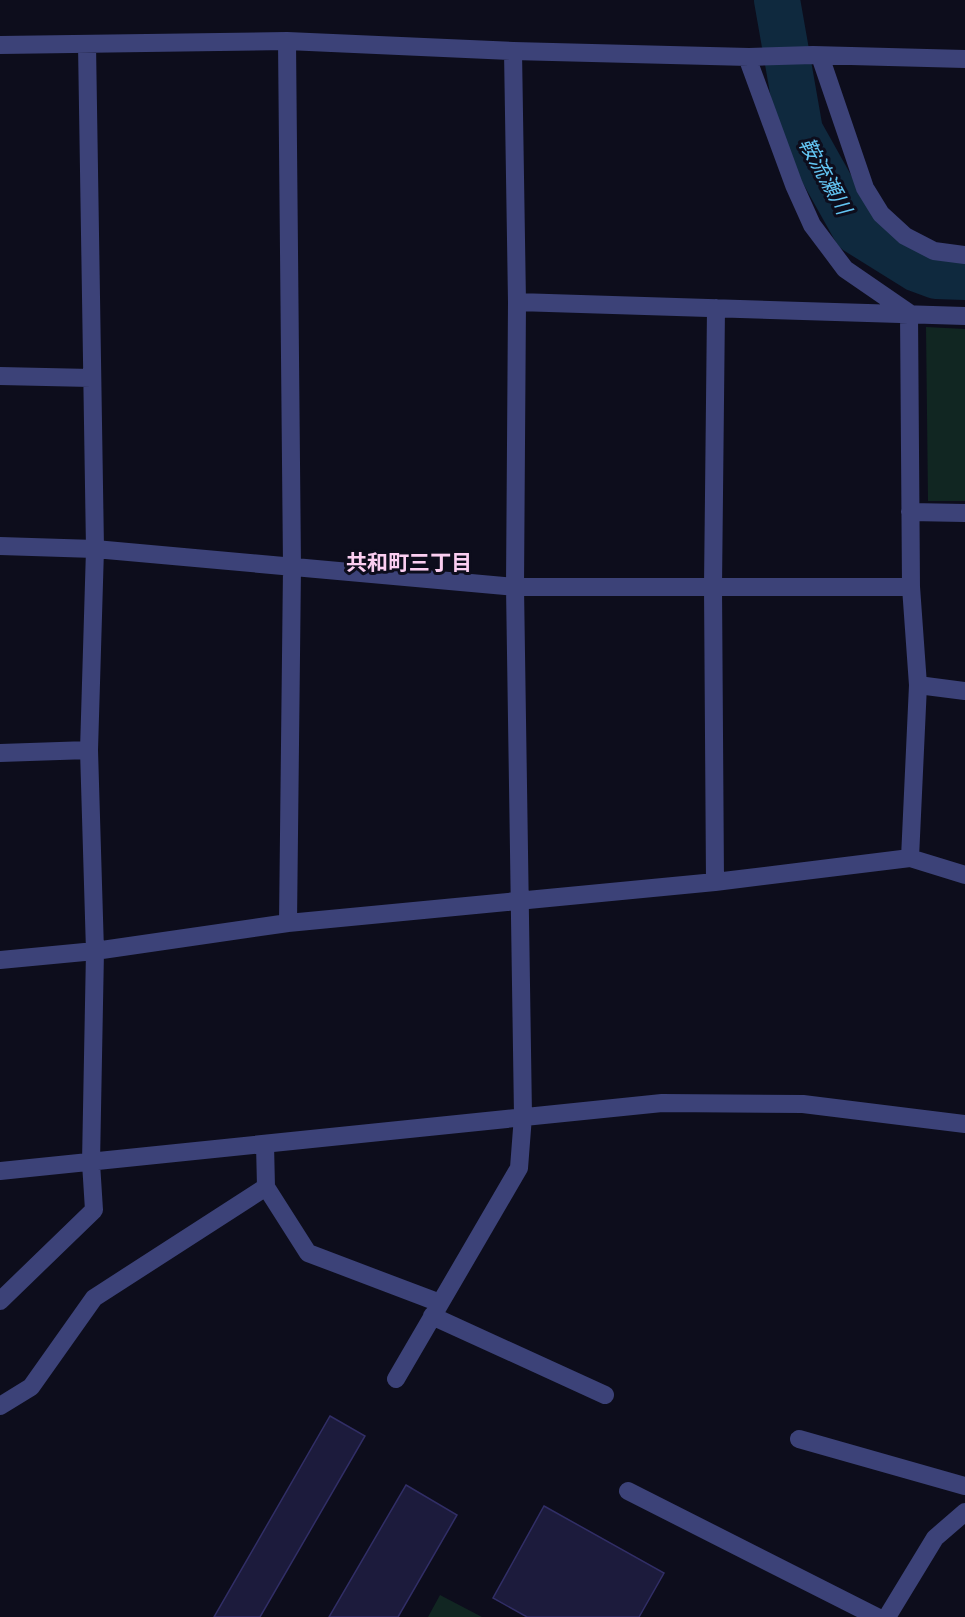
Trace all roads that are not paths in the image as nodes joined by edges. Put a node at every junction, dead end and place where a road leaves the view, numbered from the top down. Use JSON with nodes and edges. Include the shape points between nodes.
{"nodes":[{"id":1,"x":287,"y":41,"type":"junction"},
{"id":2,"x":87,"y":44,"type":"junction"},
{"id":3,"x":0,"y":45,"type":"edge"},
{"id":4,"x":513,"y":51,"type":"junction"},
{"id":5,"x":817,"y":55,"type":"junction"},
{"id":6,"x":748,"y":57,"type":"junction"},
{"id":7,"x":965,"y":59,"type":"edge"},
{"id":8,"x":965,"y":255,"type":"edge"},
{"id":9,"x":517,"y":302,"type":"junction"},
{"id":10,"x":716,"y":308,"type":"junction"},
{"id":11,"x":909,"y":313,"type":"junction"},
{"id":12,"x":965,"y":316,"type":"edge"},
{"id":13,"x":0,"y":376,"type":"edge"},
{"id":14,"x":91,"y":378,"type":"junction"},
{"id":15,"x":910,"y":512,"type":"junction"},
{"id":16,"x":965,"y":513,"type":"edge"},
{"id":17,"x":0,"y":546,"type":"edge"},
{"id":18,"x":95,"y":549,"type":"junction"},
{"id":19,"x":292,"y":567,"type":"junction"},
{"id":20,"x":515,"y":587,"type":"junction"},
{"id":21,"x":713,"y":587,"type":"junction"},
{"id":22,"x":911,"y":587,"type":"junction"},
{"id":23,"x":918,"y":685,"type":"junction"},
{"id":24,"x":965,"y":691,"type":"edge"},
{"id":25,"x":89,"y":750,"type":"junction"},
{"id":26,"x":0,"y":753,"type":"edge"},
{"id":27,"x":910,"y":858,"type":"junction"},
{"id":28,"x":965,"y":875,"type":"edge"},
{"id":29,"x":716,"y":882,"type":"junction"},
{"id":30,"x":520,"y":902,"type":"junction"},
{"id":31,"x":288,"y":923,"type":"junction"},
{"id":32,"x":95,"y":951,"type":"junction"},
{"id":33,"x":0,"y":960,"type":"edge"},
{"id":34,"x":524,"y":1116,"type":"junction"},
{"id":35,"x":965,"y":1124,"type":"edge"},
{"id":36,"x":265,"y":1144,"type":"junction"},
{"id":37,"x":91,"y":1163,"type":"junction"},
{"id":38,"x":0,"y":1171,"type":"edge"},
{"id":39,"x":266,"y":1187,"type":"junction"},
{"id":40,"x":0,"y":1301,"type":"edge"},
{"id":41,"x":436,"y":1310,"type":"junction"},
{"id":42,"x":396,"y":1378,"type":"dead end"},
{"id":43,"x":605,"y":1395,"type":"dead end"},
{"id":44,"x":0,"y":1406,"type":"edge"},
{"id":45,"x":799,"y":1439,"type":"dead end"},
{"id":46,"x":965,"y":1486,"type":"edge"},
{"id":47,"x":628,"y":1491,"type":"dead end"},
{"id":48,"x":965,"y":1512,"type":"edge"},
{"id":49,"x":877,"y":1617,"type":"edge"},
{"id":50,"x":887,"y":1617,"type":"edge"}],
"edges":[{"from":1,"to":2,"type":"street"},
{"from":1,"to":4,"type":"street"},
{"from":1,"to":19,"type":"street"},
{"from":2,"to":3,"type":"street"},
{"from":2,"to":14,"type":"street"},
{"from":4,"to":6,"type":"street"},
{"from":4,"to":9,"type":"street"},
{"from":5,"to":6,"type":"street"},
{"from":5,"to":7,"type":"street"},
{"from":5,"to":8,"type":"street","via":[[865,188],[881,214],[905,236],[934,251]]},
{"from":6,"to":11,"type":"street","via":[[812,225],[845,269]]},
{"from":9,"to":10,"type":"street"},
{"from":9,"to":20,"type":"street"},
{"from":10,"to":11,"type":"street"},
{"from":10,"to":21,"type":"street"},
{"from":11,"to":12,"type":"street"},
{"from":11,"to":15,"type":"street"},
{"from":13,"to":14,"type":"street"},
{"from":14,"to":18,"type":"street"},
{"from":15,"to":16,"type":"street"},
{"from":15,"to":22,"type":"street"},
{"from":17,"to":18,"type":"street"},
{"from":18,"to":19,"type":"street"},
{"from":18,"to":25,"type":"street"},
{"from":19,"to":20,"type":"street"},
{"from":19,"to":31,"type":"street"},
{"from":20,"to":21,"type":"street"},
{"from":20,"to":30,"type":"street"},
{"from":21,"to":22,"type":"street"},
{"from":21,"to":29,"type":"street"},
{"from":22,"to":23,"type":"street"},
{"from":23,"to":24,"type":"street"},
{"from":23,"to":27,"type":"street"},
{"from":25,"to":26,"type":"street"},
{"from":25,"to":32,"type":"street"},
{"from":27,"to":28,"type":"street"},
{"from":27,"to":29,"type":"street"},
{"from":29,"to":30,"type":"street"},
{"from":30,"to":31,"type":"street"},
{"from":30,"to":34,"type":"street"},
{"from":31,"to":32,"type":"street"},
{"from":32,"to":33,"type":"street"},
{"from":32,"to":37,"type":"street"},
{"from":34,"to":35,"type":"street","via":[[662,1103],[803,1104]]},
{"from":34,"to":36,"type":"street"},
{"from":34,"to":41,"type":"street","via":[[519,1168]]},
{"from":36,"to":37,"type":"street"},
{"from":36,"to":39,"type":"street"},
{"from":37,"to":38,"type":"street"},
{"from":37,"to":40,"type":"street","via":[[94,1210]]},
{"from":39,"to":41,"type":"street","via":[[308,1254]]},
{"from":39,"to":44,"type":"street","via":[[94,1298],[31,1387]]},
{"from":41,"to":42,"type":"street"},
{"from":41,"to":43,"type":"street"},
{"from":45,"to":46,"type":"street"},
{"from":47,"to":49,"type":"street"},
{"from":48,"to":50,"type":"street","via":[[935,1538]]}]}
